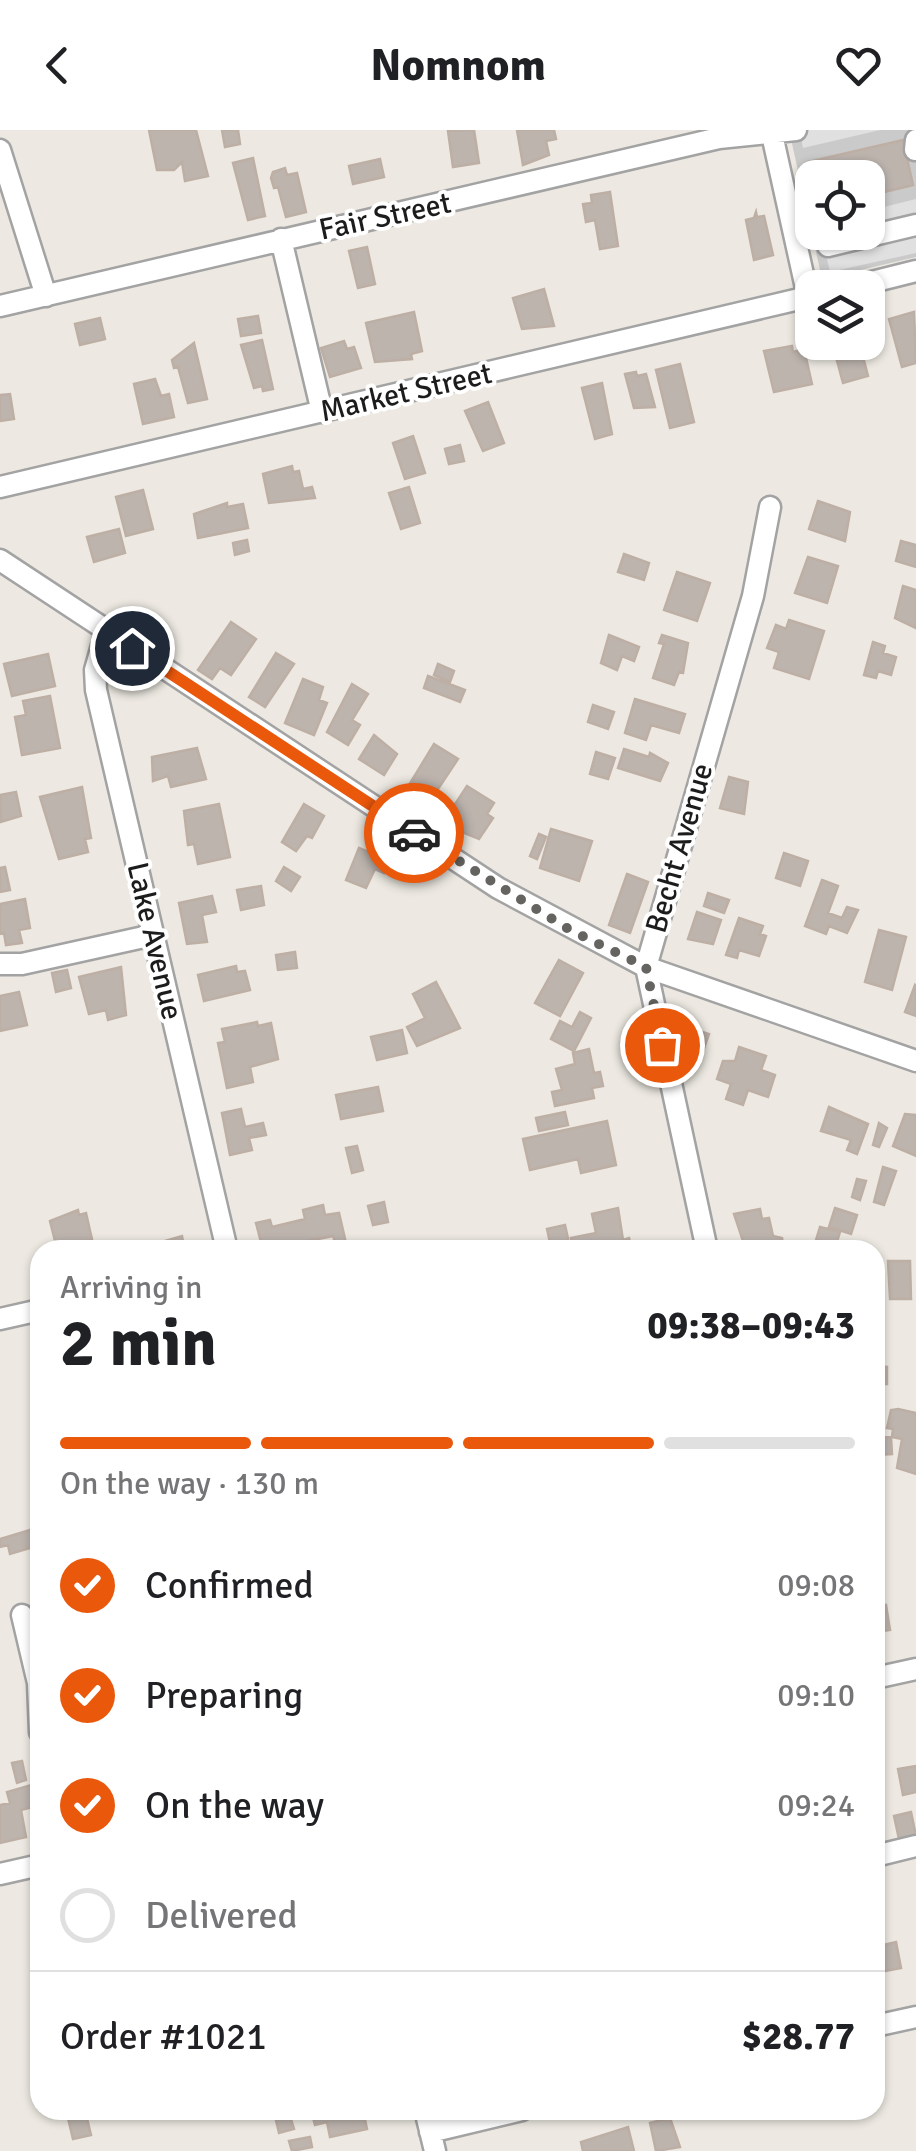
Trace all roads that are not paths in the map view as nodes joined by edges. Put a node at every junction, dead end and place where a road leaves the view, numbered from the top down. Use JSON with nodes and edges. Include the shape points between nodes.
{"nodes":[{"id":1,"x":796,"y":130,"type":"edge"},
{"id":2,"x":771,"y":132,"type":"edge"},
{"id":3,"x":0,"y":150,"type":"edge"},
{"id":4,"x":916,"y":225,"type":"edge"},
{"id":5,"x":885,"y":232,"type":"edge"},
{"id":6,"x":281,"y":239,"type":"junction"},
{"id":7,"x":804,"y":270,"type":"edge"},
{"id":8,"x":916,"y":271,"type":"edge"},
{"id":9,"x":885,"y":279,"type":"edge"},
{"id":10,"x":46,"y":296,"type":"junction"},
{"id":11,"x":795,"y":300,"type":"edge"},
{"id":12,"x":0,"y":306,"type":"edge"},
{"id":13,"x":322,"y":412,"type":"junction"},
{"id":14,"x":0,"y":488,"type":"edge"},
{"id":15,"x":770,"y":506,"type":"dead end"},
{"id":16,"x":0,"y":560,"type":"edge"},
{"id":17,"x":106,"y":632,"type":"junction"},
{"id":18,"x":153,"y":934,"type":"junction"},
{"id":19,"x":0,"y":964,"type":"edge"},
{"id":20,"x":646,"y":967,"type":"junction"},
{"id":21,"x":916,"y":1060,"type":"edge"},
{"id":22,"x":225,"y":1240,"type":"edge"},
{"id":23,"x":706,"y":1240,"type":"edge"},
{"id":24,"x":30,"y":1312,"type":"edge"},
{"id":25,"x":0,"y":1319,"type":"edge"},
{"id":26,"x":22,"y":1616,"type":"dead end"},
{"id":27,"x":30,"y":1650,"type":"edge"},
{"id":28,"x":916,"y":1669,"type":"edge"},
{"id":29,"x":885,"y":1676,"type":"edge"},
{"id":30,"x":916,"y":1846,"type":"edge"},
{"id":31,"x":885,"y":1854,"type":"edge"},
{"id":32,"x":30,"y":1867,"type":"edge"},
{"id":33,"x":0,"y":1874,"type":"edge"},
{"id":34,"x":916,"y":2017,"type":"edge"},
{"id":35,"x":885,"y":2024,"type":"edge"},
{"id":36,"x":493,"y":2120,"type":"edge"},
{"id":37,"x":432,"y":2141,"type":"edge"}],
"edges":[{"from":1,"to":2,"type":"street","name":"Fair Street"},
{"from":2,"to":6,"type":"street","name":"Fair Street","via":[[719,138]]},
{"from":2,"to":7,"type":"street"},
{"from":3,"to":10,"type":"street"},
{"from":4,"to":5,"type":"street"},
{"from":6,"to":10,"type":"street","name":"Fair Street"},
{"from":6,"to":13,"type":"street"},
{"from":8,"to":9,"type":"street"},
{"from":10,"to":12,"type":"street","name":"Fair Street"},
{"from":11,"to":13,"type":"street","name":"Market Street"},
{"from":13,"to":14,"type":"street","name":"Market Street"},
{"from":15,"to":20,"type":"street","name":"Becht Avenue","via":[[753,596]]},
{"from":16,"to":17,"type":"street"},
{"from":17,"to":18,"type":"street","name":"Lake Avenue","via":[[96,690]]},
{"from":17,"to":20,"type":"street","via":[[498,888]]},
{"from":18,"to":19,"type":"street"},
{"from":18,"to":22,"type":"street","name":"Lake Avenue"},
{"from":20,"to":21,"type":"street"},
{"from":20,"to":23,"type":"street","name":"Becht Avenue"},
{"from":24,"to":25,"type":"street"},
{"from":26,"to":27,"type":"street"},
{"from":28,"to":29,"type":"street"},
{"from":30,"to":31,"type":"street"},
{"from":32,"to":33,"type":"street"},
{"from":34,"to":35,"type":"street"},
{"from":36,"to":37,"type":"street"}]}
